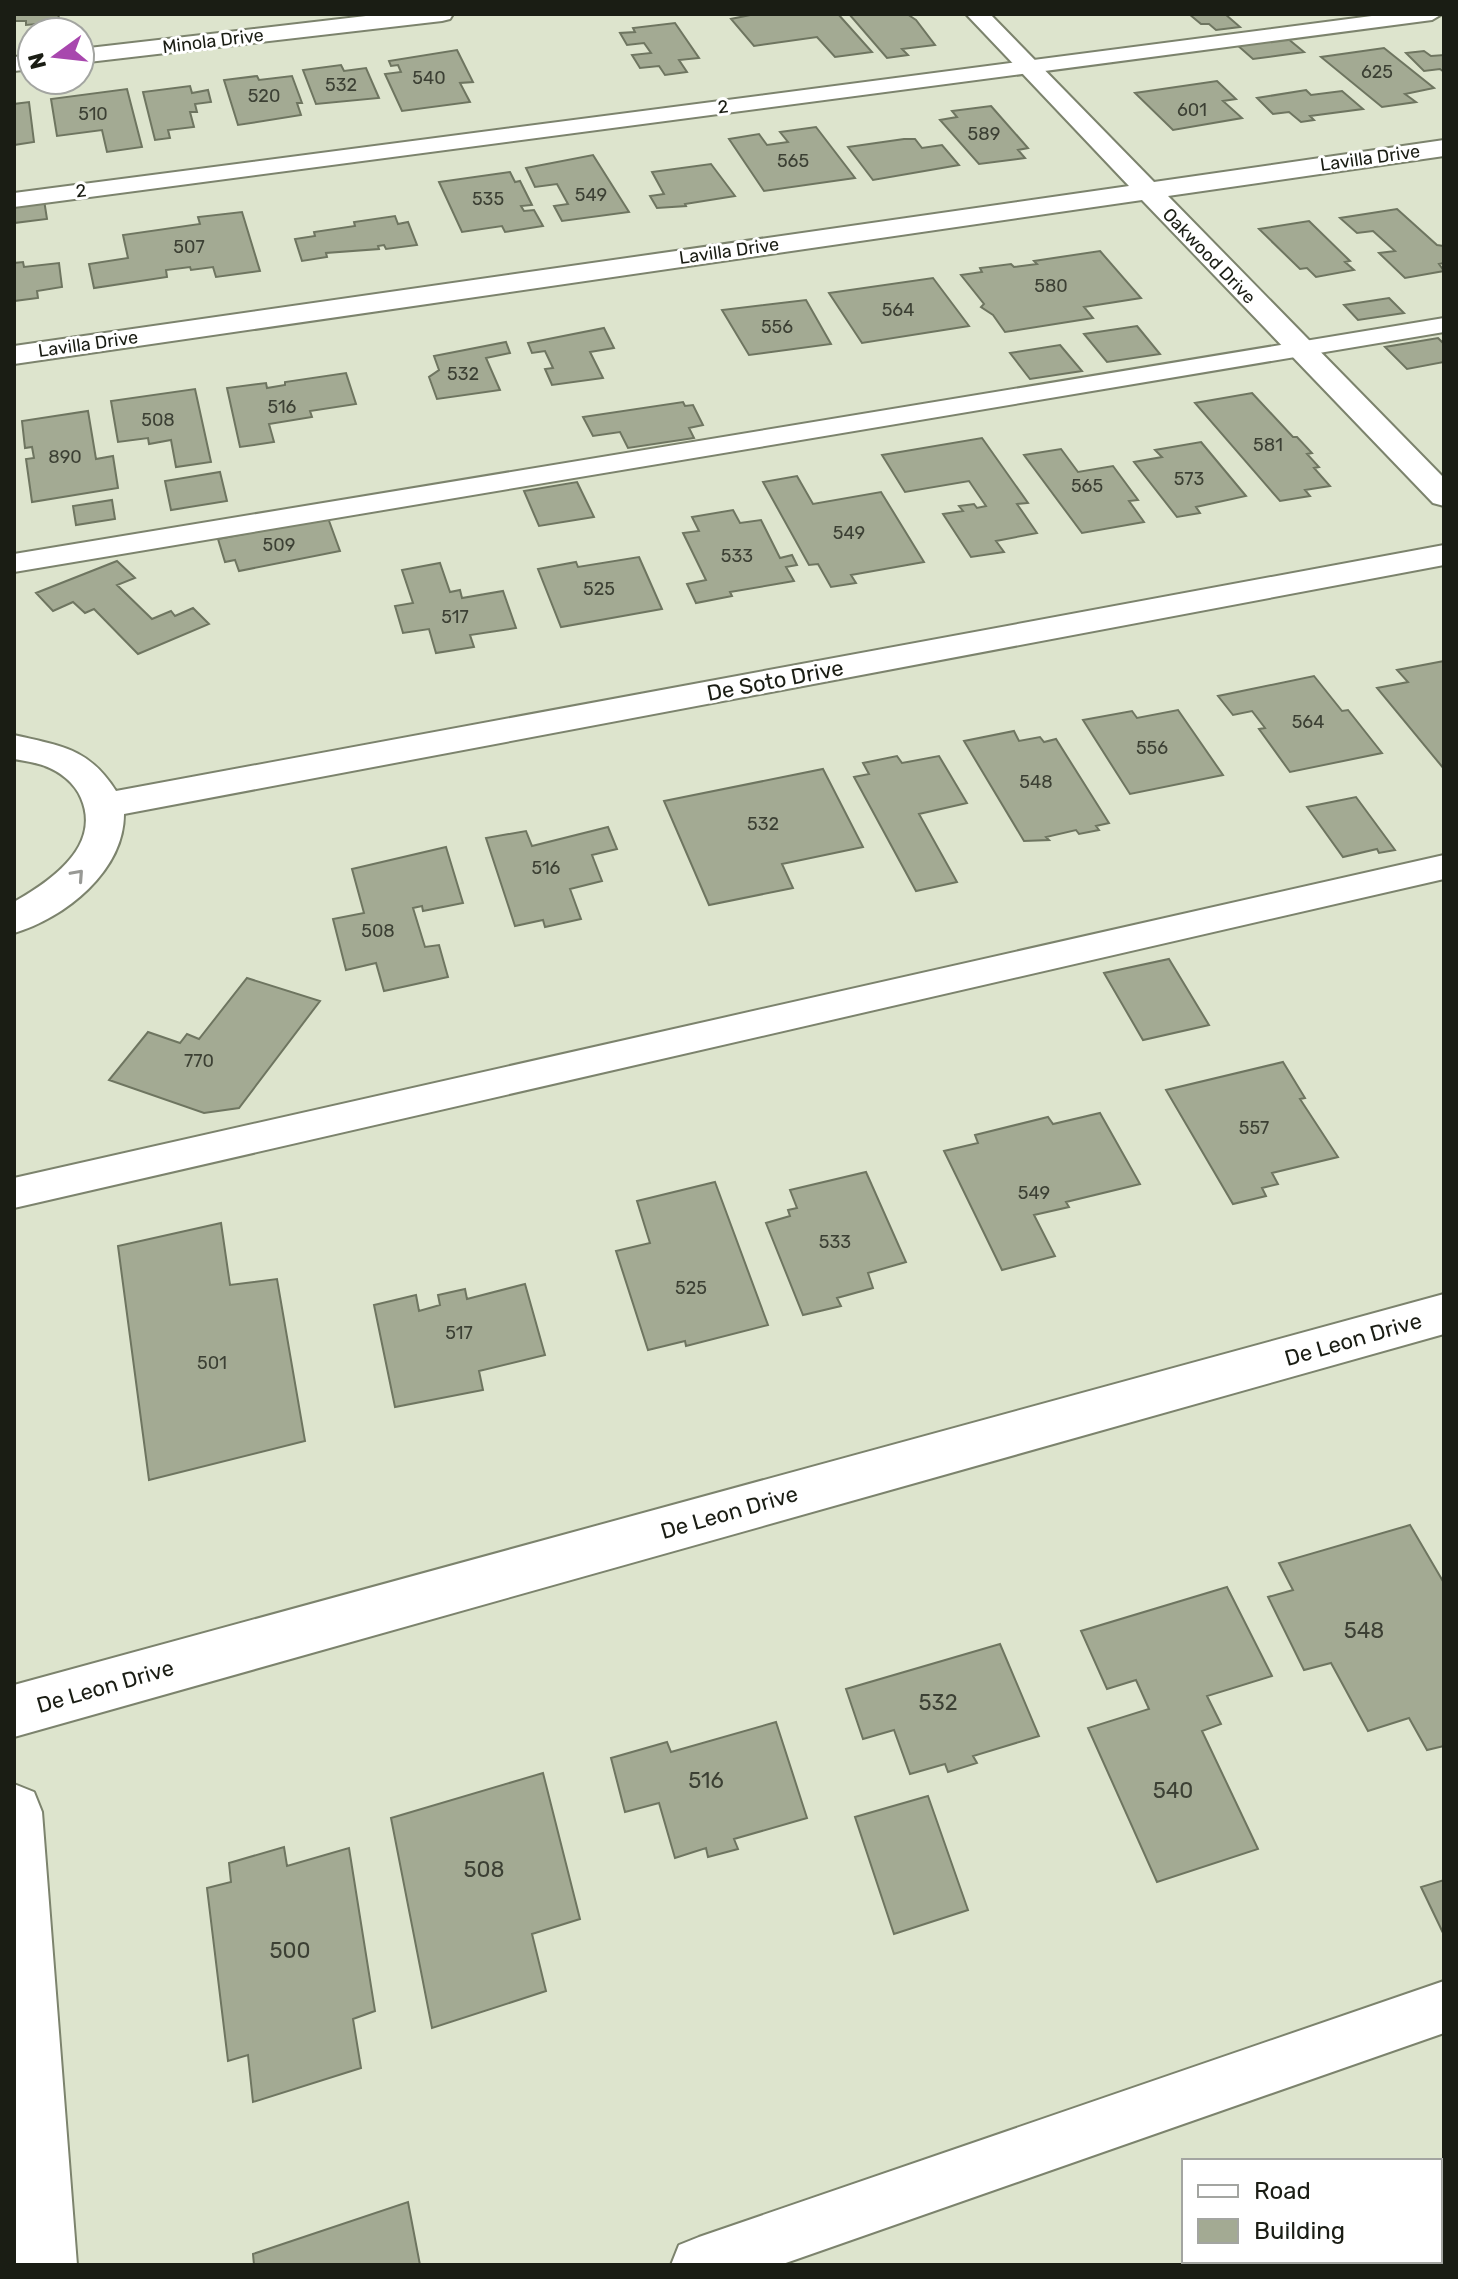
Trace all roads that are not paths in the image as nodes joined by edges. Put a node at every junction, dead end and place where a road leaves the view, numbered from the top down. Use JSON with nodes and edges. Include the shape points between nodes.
{"nodes":[{"id":1,"x":442,"y":14,"type":"edge"},
{"id":2,"x":977,"y":14,"type":"edge"},
{"id":3,"x":1432,"y":14,"type":"edge"},
{"id":4,"x":96,"y":54,"type":"edge"},
{"id":5,"x":1028,"y":67,"type":"junction"},
{"id":6,"x":1444,"y":148,"type":"edge"},
{"id":7,"x":1145,"y":190,"type":"junction"},
{"id":8,"x":14,"y":200,"type":"edge"},
{"id":9,"x":1444,"y":325,"type":"edge"},
{"id":10,"x":1299,"y":349,"type":"junction"},
{"id":11,"x":14,"y":355,"type":"edge"},
{"id":12,"x":1444,"y":496,"type":"edge"},
{"id":13,"x":1444,"y":555,"type":"edge"},
{"id":14,"x":14,"y":563,"type":"edge"},
{"id":15,"x":14,"y":747,"type":"edge"},
{"id":16,"x":106,"y":805,"type":"junction"},
{"id":17,"x":1444,"y":867,"type":"edge"},
{"id":18,"x":14,"y":919,"type":"edge"},
{"id":19,"x":14,"y":1193,"type":"edge"},
{"id":20,"x":1444,"y":1314,"type":"edge"},
{"id":21,"x":14,"y":1711,"type":"edge"},
{"id":22,"x":14,"y":1812,"type":"edge"},
{"id":23,"x":1444,"y":2007,"type":"edge"},
{"id":24,"x":44,"y":2265,"type":"edge"},
{"id":25,"x":699,"y":2265,"type":"edge"}],
"edges":[{"from":1,"to":4,"type":"street","name":"Minola Drive"},
{"from":2,"to":5,"type":"street","name":"Oakwood Drive"},
{"from":3,"to":5,"type":"lane","name":"2"},
{"from":5,"to":7,"type":"street","name":"Oakwood Drive"},
{"from":5,"to":8,"type":"lane","name":"2"},
{"from":6,"to":7,"type":"street","name":"Lavilla Drive"},
{"from":7,"to":10,"type":"street","name":"Oakwood Drive"},
{"from":7,"to":11,"type":"street","name":"Lavilla Drive"},
{"from":9,"to":10,"type":"lane"},
{"from":10,"to":12,"type":"street","name":"Oakwood Drive"},
{"from":10,"to":14,"type":"lane"},
{"from":13,"to":16,"type":"street","name":"De Soto Drive"},
{"from":15,"to":16,"type":"street","via":[[62,759],[87,775]]},
{"from":18,"to":16,"type":"street","one_way":true,"via":[[68,886],[93,859],[104,837]]},
{"from":17,"to":19,"type":"lane"},
{"from":20,"to":21,"type":"street","name":"De Leon Drive"},
{"from":22,"to":24,"type":"street"},
{"from":23,"to":25,"type":"lane"}]}
